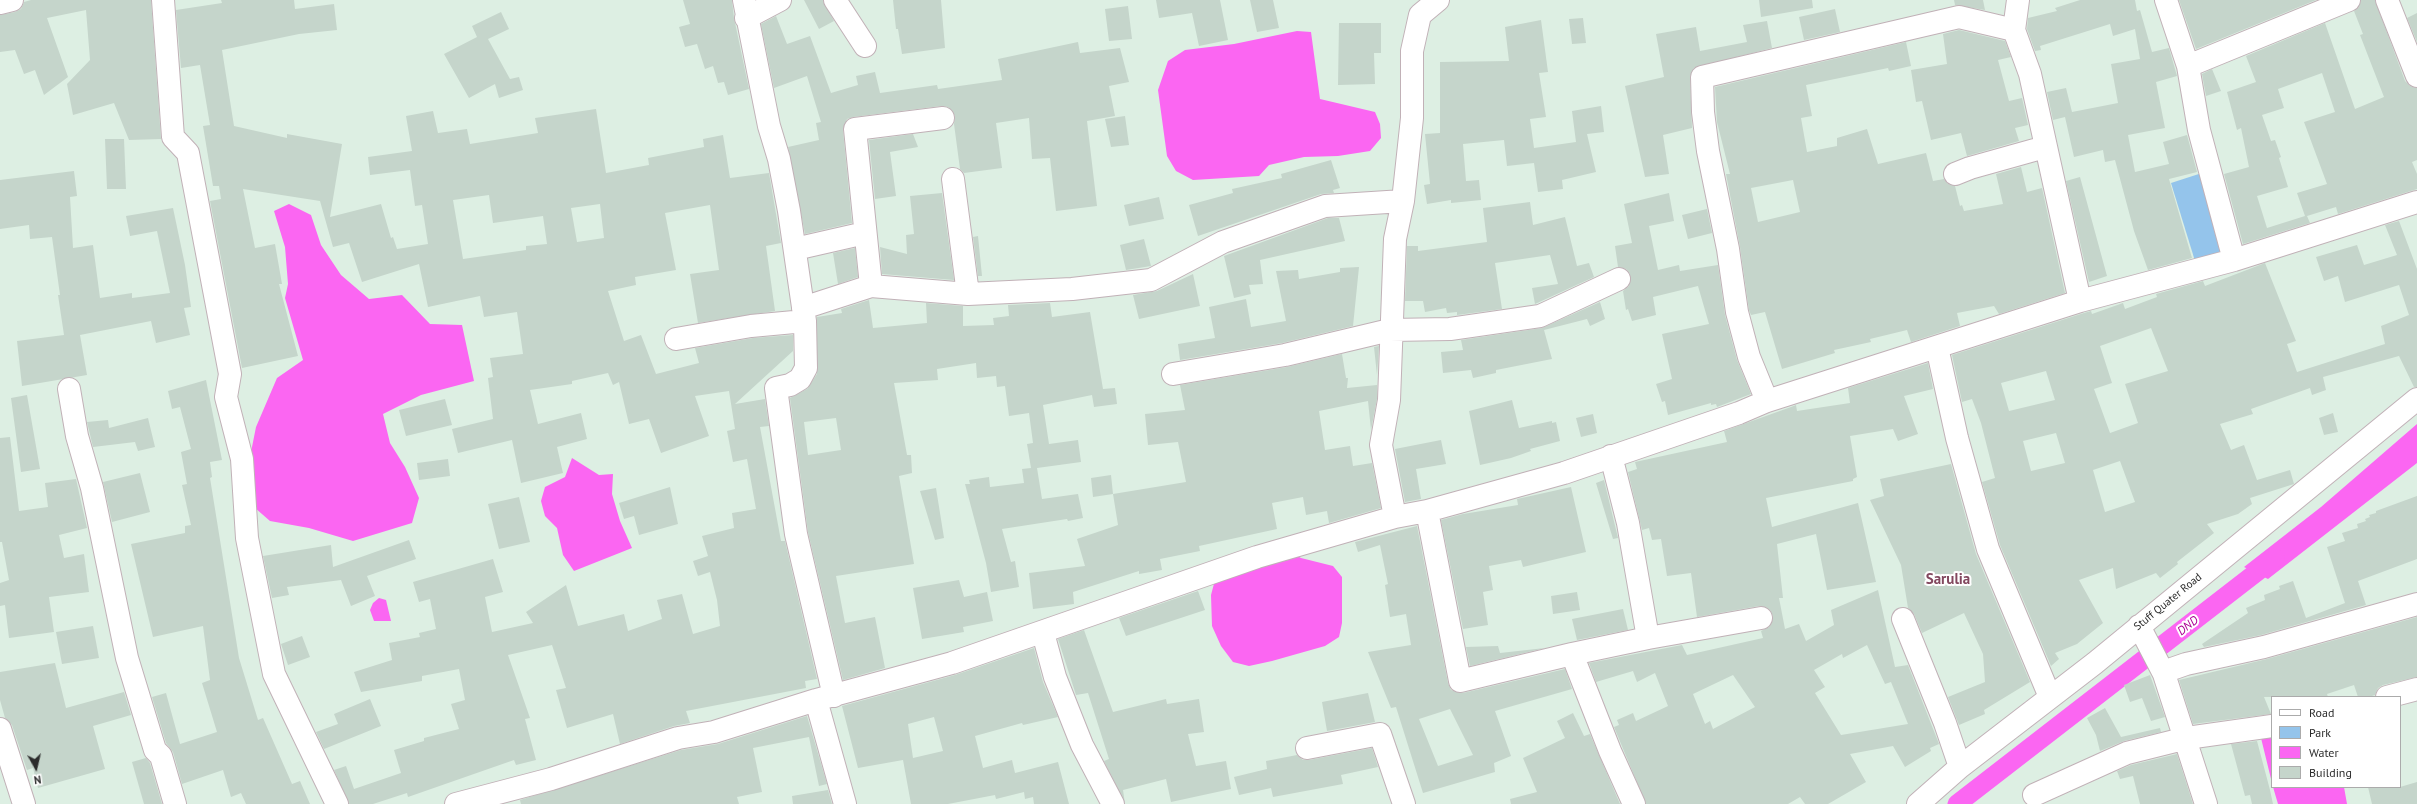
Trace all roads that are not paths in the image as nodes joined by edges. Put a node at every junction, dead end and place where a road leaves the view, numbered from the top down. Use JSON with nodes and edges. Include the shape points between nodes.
{"nodes":[{"id":1,"x":12,"y":0,"type":"edge"},
{"id":2,"x":163,"y":0,"type":"edge"},
{"id":3,"x":780,"y":0,"type":"edge"},
{"id":4,"x":835,"y":0,"type":"edge"},
{"id":5,"x":1438,"y":0,"type":"edge"},
{"id":6,"x":2018,"y":0,"type":"edge"},
{"id":7,"x":2166,"y":0,"type":"edge"},
{"id":8,"x":2349,"y":0,"type":"edge"},
{"id":9,"x":2387,"y":0,"type":"edge"},
{"id":10,"x":0,"y":3,"type":"edge"},
{"id":11,"x":745,"y":9,"type":"edge"},
{"id":12,"x":2014,"y":30,"type":"junction"},
{"id":13,"x":865,"y":46,"type":"dead end"},
{"id":14,"x":2188,"y":66,"type":"junction"},
{"id":15,"x":2417,"y":76,"type":"edge"},
{"id":16,"x":943,"y":118,"type":"dead end"},
{"id":17,"x":2045,"y":147,"type":"junction"},
{"id":18,"x":1955,"y":174,"type":"dead end"},
{"id":19,"x":953,"y":179,"type":"dead end"},
{"id":20,"x":1403,"y":201,"type":"junction"},
{"id":21,"x":2417,"y":202,"type":"edge"},
{"id":22,"x":865,"y":233,"type":"junction"},
{"id":23,"x":795,"y":249,"type":"junction"},
{"id":24,"x":2234,"y":260,"type":"junction"},
{"id":25,"x":1619,"y":279,"type":"dead end"},
{"id":26,"x":871,"y":286,"type":"junction"},
{"id":27,"x":968,"y":294,"type":"junction"},
{"id":28,"x":2080,"y":301,"type":"junction"},
{"id":29,"x":804,"y":315,"type":"junction"},
{"id":30,"x":1390,"y":330,"type":"junction"},
{"id":31,"x":676,"y":339,"type":"dead end"},
{"id":32,"x":1937,"y":347,"type":"junction"},
{"id":33,"x":1173,"y":374,"type":"dead end"},
{"id":34,"x":69,"y":389,"type":"dead end"},
{"id":35,"x":2417,"y":399,"type":"edge"},
{"id":36,"x":1767,"y":401,"type":"junction"},
{"id":37,"x":1611,"y":456,"type":"junction"},
{"id":38,"x":1427,"y":511,"type":"junction"},
{"id":39,"x":1395,"y":517,"type":"junction"},
{"id":40,"x":2417,"y":604,"type":"edge"},
{"id":41,"x":1762,"y":618,"type":"dead end"},
{"id":42,"x":1903,"y":619,"type":"dead end"},
{"id":43,"x":2139,"y":626,"type":"junction"},
{"id":44,"x":1043,"y":633,"type":"junction"},
{"id":45,"x":1648,"y":638,"type":"junction"},
{"id":46,"x":1572,"y":654,"type":"junction"},
{"id":47,"x":2164,"y":674,"type":"junction"},
{"id":48,"x":2417,"y":689,"type":"edge"},
{"id":49,"x":2391,"y":696,"type":"edge"},
{"id":50,"x":2050,"y":697,"type":"junction"},
{"id":51,"x":825,"y":698,"type":"junction"},
{"id":52,"x":2271,"y":726,"type":"edge"},
{"id":53,"x":0,"y":729,"type":"edge"},
{"id":54,"x":2186,"y":738,"type":"junction"},
{"id":55,"x":1307,"y":748,"type":"dead end"},
{"id":56,"x":1960,"y":767,"type":"junction"},
{"id":57,"x":2034,"y":795,"type":"dead end"},
{"id":58,"x":482,"y":801,"type":"edge"},
{"id":59,"x":24,"y":804,"type":"edge"},
{"id":60,"x":175,"y":804,"type":"edge"},
{"id":61,"x":337,"y":804,"type":"edge"},
{"id":62,"x":456,"y":804,"type":"edge"},
{"id":63,"x":845,"y":804,"type":"edge"},
{"id":64,"x":1113,"y":804,"type":"edge"},
{"id":65,"x":1404,"y":804,"type":"edge"},
{"id":66,"x":1634,"y":804,"type":"edge"},
{"id":67,"x":1918,"y":804,"type":"edge"},
{"id":68,"x":2206,"y":804,"type":"edge"}],
"edges":[{"from":1,"to":10,"type":"street"},
{"from":2,"to":61,"type":"street","via":[[173,137],[188,153],[230,374],[226,397],[242,459],[247,538],[274,674]]},
{"from":3,"to":11,"type":"street"},
{"from":4,"to":13,"type":"street"},
{"from":5,"to":20,"type":"street","via":[[1420,15],[1412,51],[1412,118]]},
{"from":6,"to":12,"type":"street"},
{"from":7,"to":14,"type":"street"},
{"from":8,"to":14,"type":"street"},
{"from":9,"to":15,"type":"street"},
{"from":11,"to":23,"type":"street","via":[[769,126],[779,159]]},
{"from":12,"to":17,"type":"street","via":[[2030,74]]},
{"from":12,"to":36,"type":"street","via":[[1959,17],[1702,77],[1708,151],[1728,249],[1737,312],[1749,357]]},
{"from":14,"to":24,"type":"street","via":[[2199,130]]},
{"from":16,"to":22,"type":"street","via":[[855,129]]},
{"from":17,"to":18,"type":"street"},
{"from":17,"to":28,"type":"street"},
{"from":19,"to":27,"type":"street"},
{"from":20,"to":27,"type":"street","via":[[1326,206],[1223,242],[1151,280],[1072,289]]},
{"from":20,"to":30,"type":"street","via":[[1395,239]]},
{"from":21,"to":24,"type":"street"},
{"from":22,"to":23,"type":"street"},
{"from":22,"to":26,"type":"street"},
{"from":23,"to":29,"type":"street"},
{"from":24,"to":28,"type":"street"},
{"from":25,"to":30,"type":"street","via":[[1540,316],[1450,329]]},
{"from":26,"to":27,"type":"street"},
{"from":26,"to":29,"type":"street"},
{"from":28,"to":32,"type":"street"},
{"from":29,"to":31,"type":"street"},
{"from":29,"to":51,"type":"street","via":[[806,368],[800,379],[776,388],[796,534]]},
{"from":30,"to":33,"type":"street","via":[[1284,355]]},
{"from":30,"to":39,"type":"street","via":[[1389,400],[1381,445]]},
{"from":32,"to":36,"type":"street"},
{"from":32,"to":50,"type":"street","via":[[1956,438],[1988,549]]},
{"from":34,"to":60,"type":"street","via":[[77,436],[92,488],[127,658],[155,750],[161,756]]},
{"from":35,"to":43,"type":"street","name":"Stuff Quater Road"},
{"from":36,"to":37,"type":"street","via":[[1739,413]]},
{"from":37,"to":38,"type":"street","via":[[1564,473]]},
{"from":37,"to":45,"type":"street","via":[[1628,523]]},
{"from":38,"to":39,"type":"street"},
{"from":38,"to":46,"type":"street","via":[[1460,681]]},
{"from":39,"to":44,"type":"street","via":[[1257,557]]},
{"from":40,"to":47,"type":"street","via":[[2272,645],[2186,664]]},
{"from":41,"to":45,"type":"street"},
{"from":42,"to":56,"type":"street"},
{"from":43,"to":47,"type":"street"},
{"from":43,"to":50,"type":"street","name":"Stuff Quater Road"},
{"from":44,"to":51,"type":"street","via":[[952,663]]},
{"from":44,"to":64,"type":"street","via":[[1055,677],[1082,745]]},
{"from":45,"to":46,"type":"street"},
{"from":46,"to":66,"type":"street"},
{"from":47,"to":54,"type":"street"},
{"from":48,"to":49,"type":"street"},
{"from":50,"to":56,"type":"street","name":"Stuff Quater Road"},
{"from":51,"to":58,"type":"street","via":[[714,732],[678,738]]},
{"from":51,"to":63,"type":"street"},
{"from":52,"to":54,"type":"street"},
{"from":53,"to":59,"type":"street"},
{"from":54,"to":57,"type":"street","via":[[2126,753]]},
{"from":54,"to":68,"type":"street"},
{"from":55,"to":65,"type":"street","via":[[1380,734]]},
{"from":56,"to":67,"type":"street","name":"Stuff Quater Road"},
{"from":58,"to":62,"type":"street"}]}
